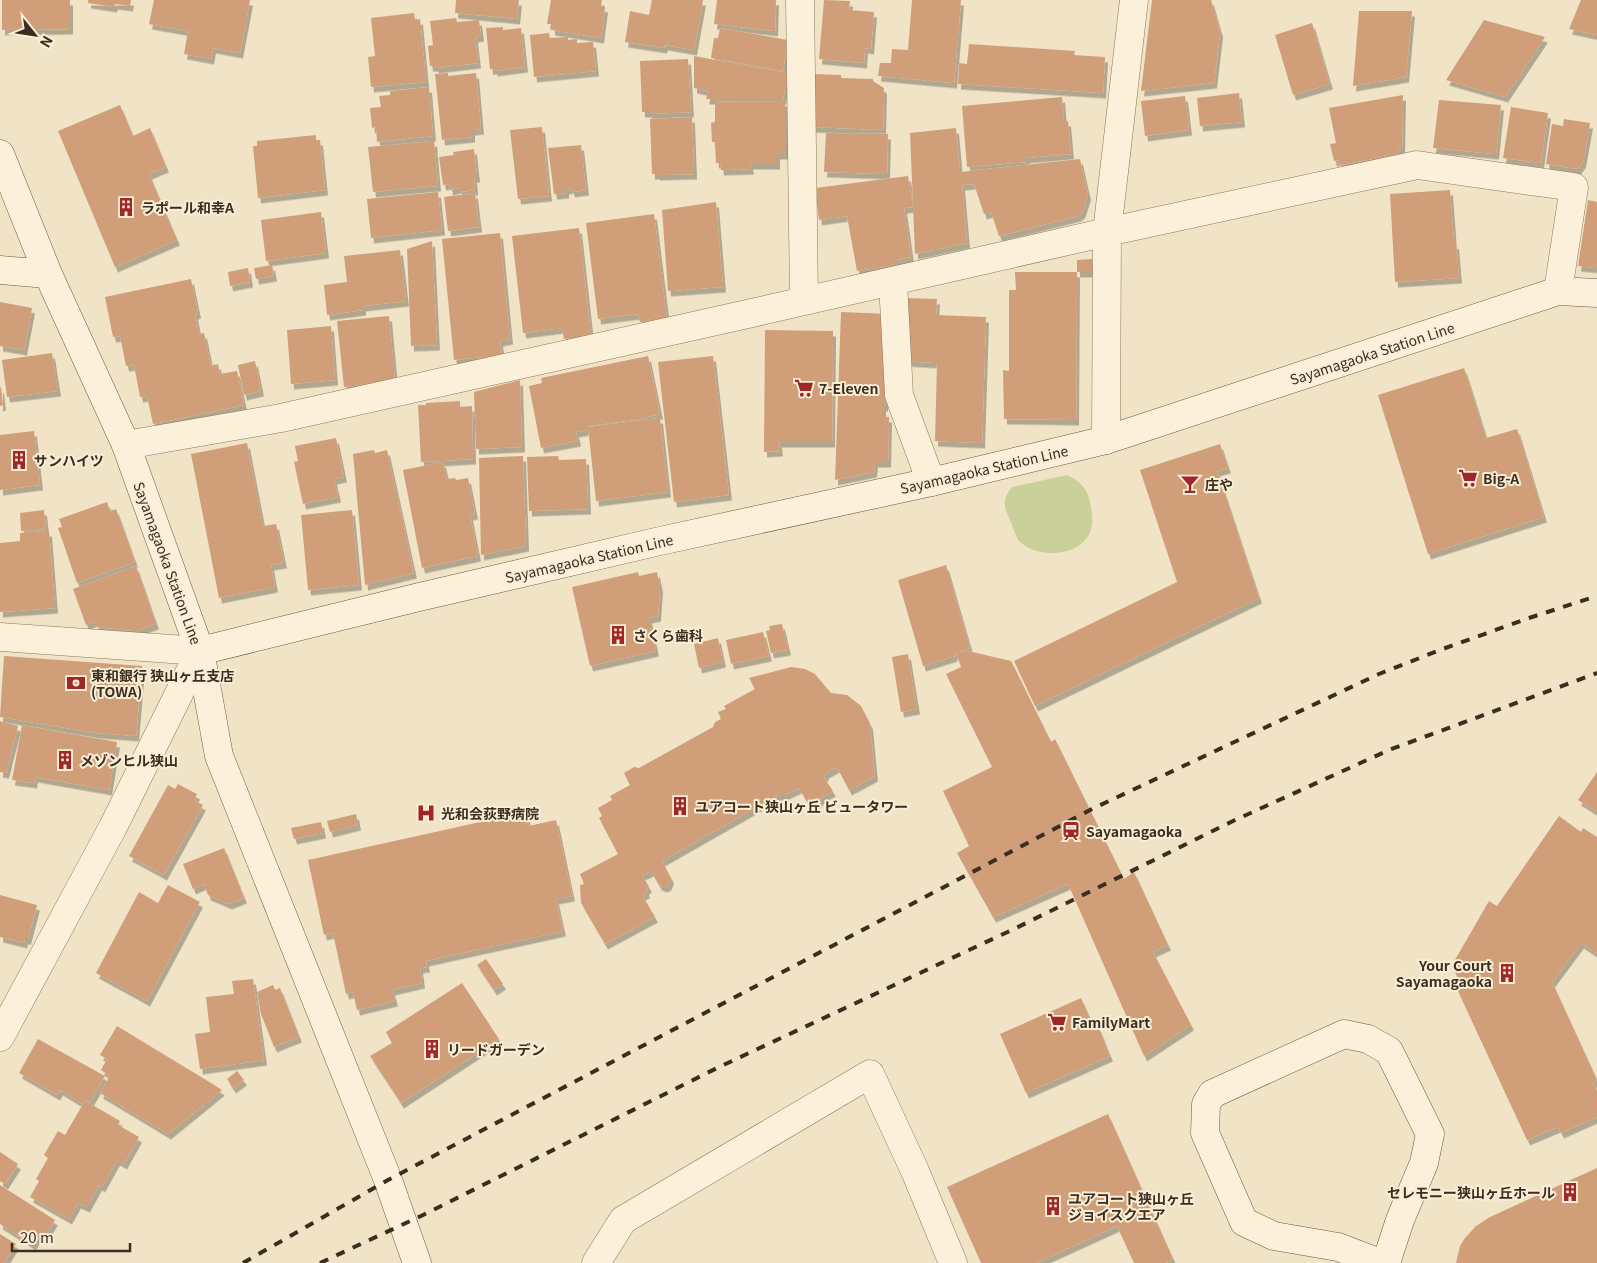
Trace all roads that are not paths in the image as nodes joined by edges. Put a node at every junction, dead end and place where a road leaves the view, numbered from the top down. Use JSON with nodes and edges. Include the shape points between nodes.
{"nodes":[{"id":1,"x":800,"y":0,"type":"edge"},
{"id":2,"x":1134,"y":0,"type":"edge"},
{"id":3,"x":0,"y":154,"type":"edge"},
{"id":4,"x":1107,"y":232,"type":"junction"},
{"id":5,"x":0,"y":270,"type":"edge"},
{"id":6,"x":48,"y":274,"type":"junction"},
{"id":7,"x":893,"y":282,"type":"junction"},
{"id":8,"x":1558,"y":291,"type":"junction"},
{"id":9,"x":1597,"y":293,"type":"edge"},
{"id":10,"x":804,"y":300,"type":"junction"},
{"id":11,"x":1106,"y":440,"type":"junction"},
{"id":12,"x":126,"y":445,"type":"junction"},
{"id":13,"x":931,"y":482,"type":"junction"},
{"id":14,"x":0,"y":637,"type":"edge"},
{"id":15,"x":200,"y":651,"type":"junction"},
{"id":16,"x":0,"y":1037,"type":"edge"},
{"id":17,"x":417,"y":1263,"type":"edge"},
{"id":18,"x":596,"y":1263,"type":"edge"},
{"id":19,"x":953,"y":1263,"type":"edge"},
{"id":20,"x":1380,"y":1263,"type":"edge"},
{"id":21,"x":1386,"y":1263,"type":"edge"}],
"edges":[{"from":1,"to":10,"type":"street"},
{"from":2,"to":4,"type":"street"},
{"from":3,"to":6,"type":"street","name":"Sayamagaoka Station Line"},
{"from":4,"to":7,"type":"street"},
{"from":4,"to":8,"type":"street","via":[[1416,166],[1426,167],[1574,187]]},
{"from":4,"to":11,"type":"street"},
{"from":5,"to":6,"type":"street"},
{"from":6,"to":12,"type":"street","name":"Sayamagaoka Station Line"},
{"from":7,"to":10,"type":"street"},
{"from":7,"to":13,"type":"street","via":[[899,395]]},
{"from":8,"to":9,"type":"street"},
{"from":8,"to":11,"type":"street","name":"Sayamagaoka Station Line"},
{"from":10,"to":12,"type":"street","via":[[281,418]]},
{"from":11,"to":13,"type":"street","name":"Sayamagaoka Station Line"},
{"from":12,"to":15,"type":"street","name":"Sayamagaoka Station Line"},
{"from":13,"to":15,"type":"street","name":"Sayamagaoka Station Line","via":[[696,533]]},
{"from":14,"to":15,"type":"street"},
{"from":15,"to":16,"type":"street","via":[[113,827]]},
{"from":15,"to":17,"type":"street","via":[[219,756],[388,1180]]},
{"from":18,"to":19,"type":"street","via":[[623,1220],[870,1074]]},
{"from":20,"to":21,"type":"street","via":[[1338,1247],[1274,1236],[1244,1222],[1205,1133],[1206,1104],[1212,1094],[1344,1034],[1368,1039],[1389,1051],[1430,1134],[1424,1162]]}]}
